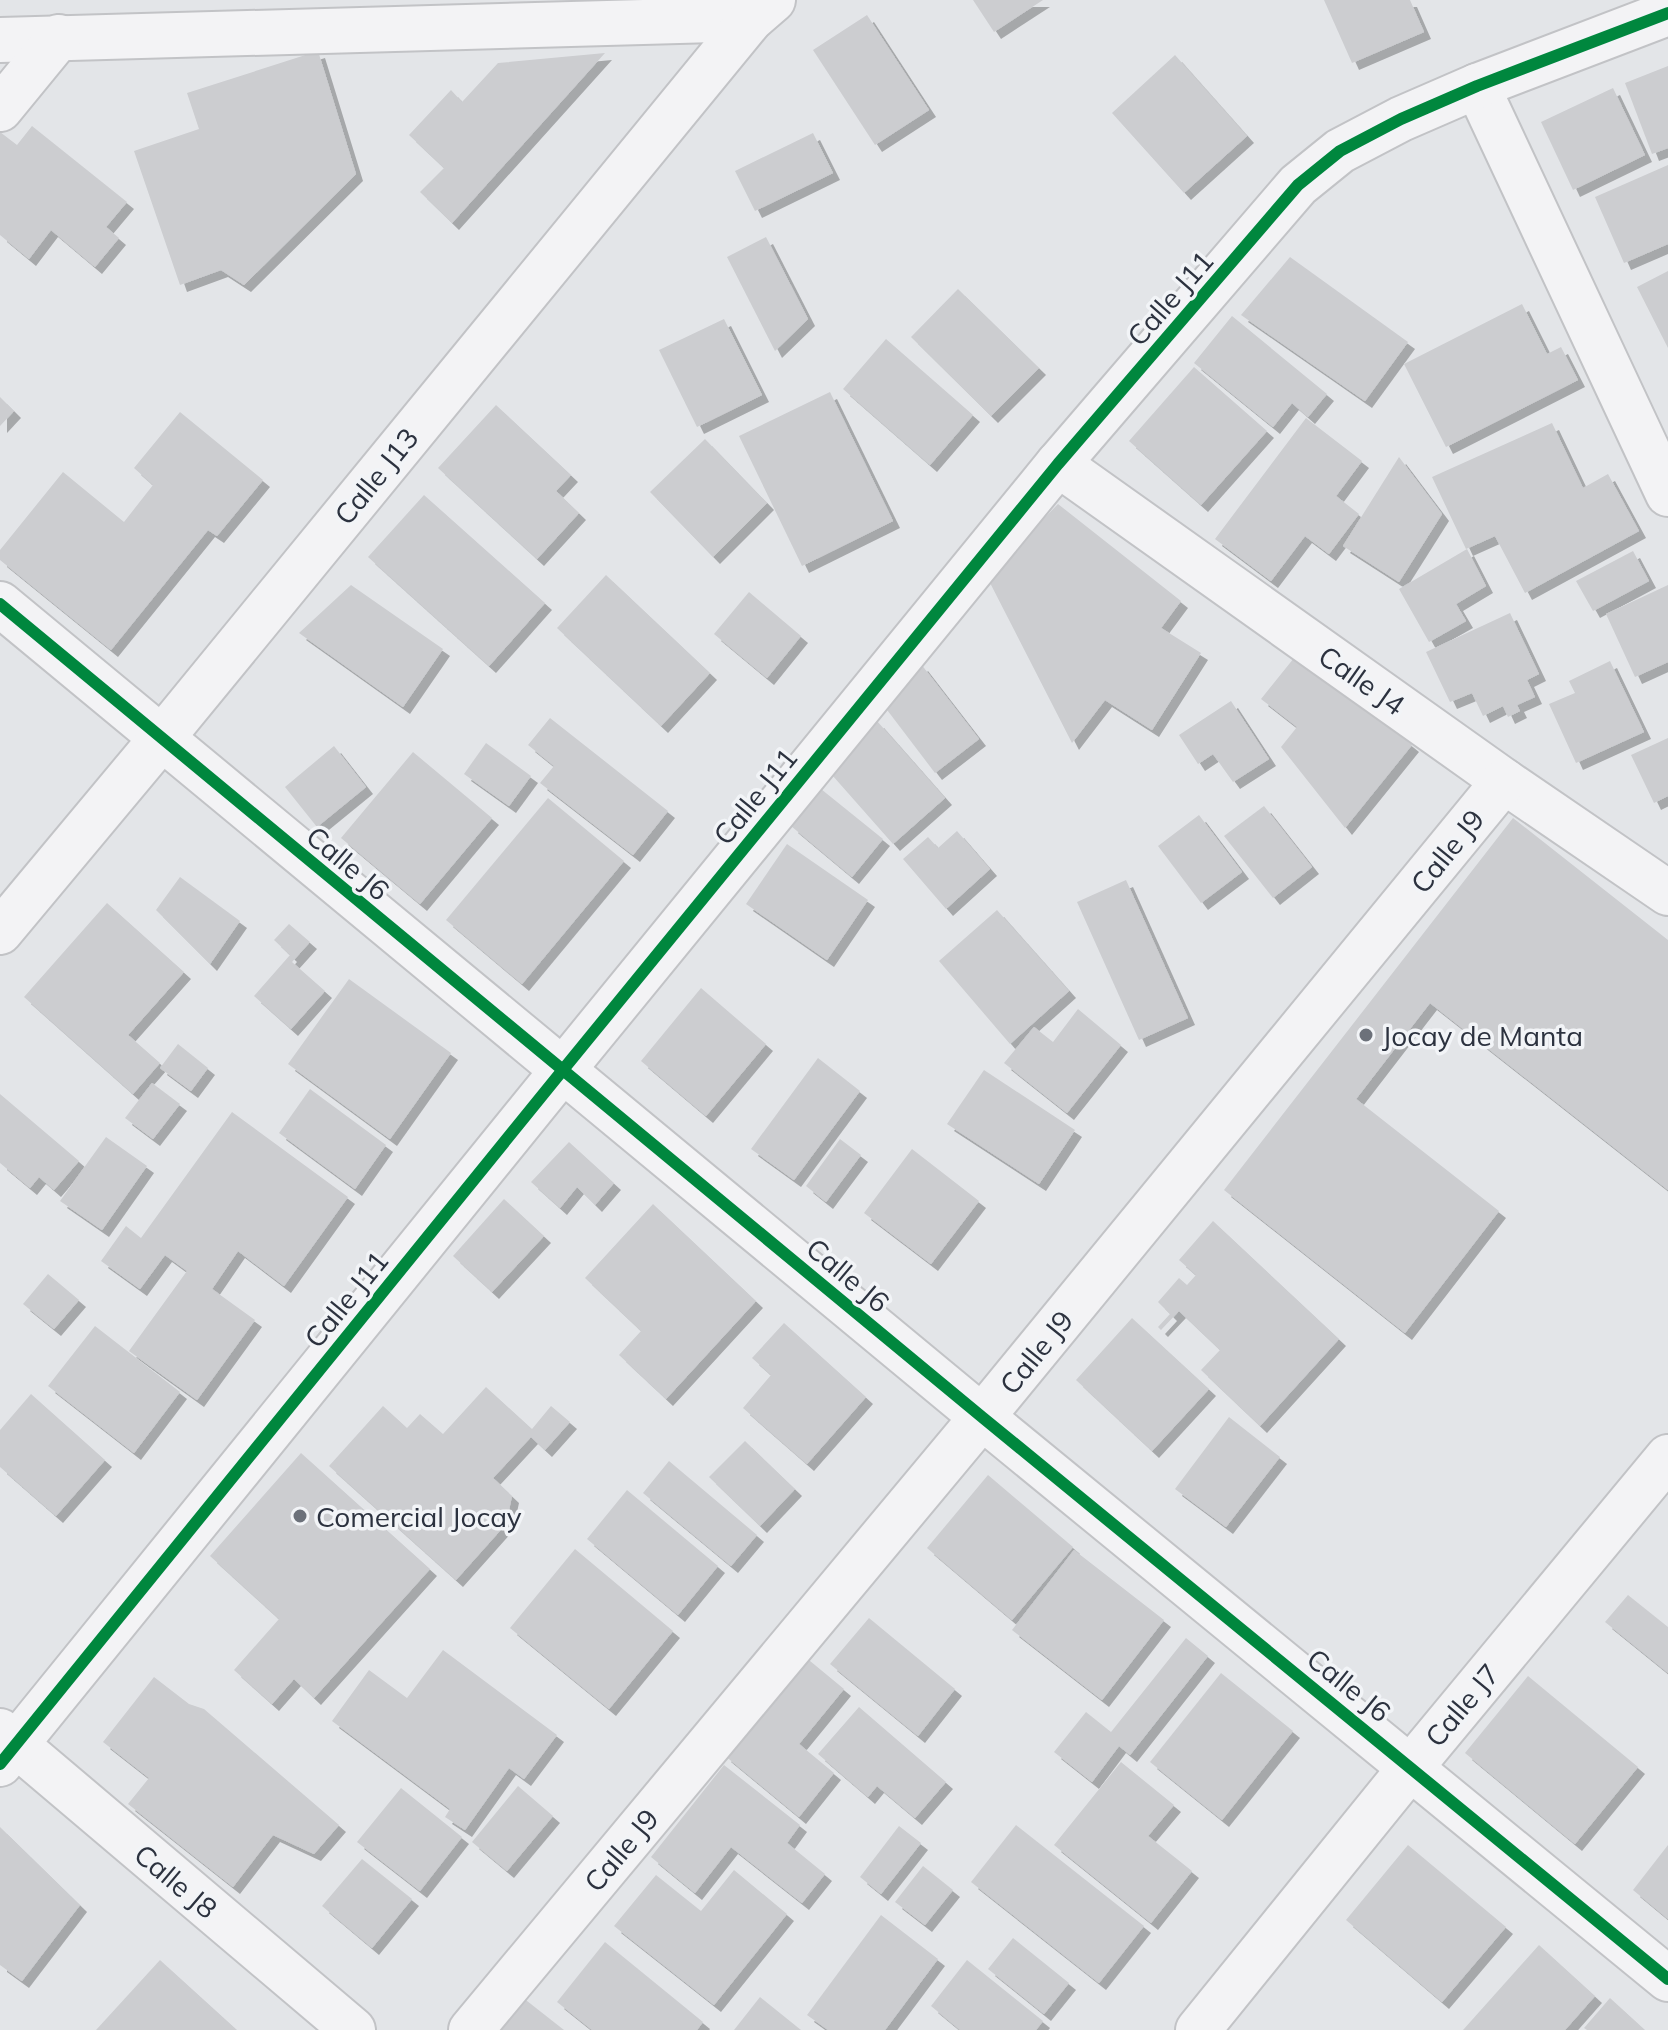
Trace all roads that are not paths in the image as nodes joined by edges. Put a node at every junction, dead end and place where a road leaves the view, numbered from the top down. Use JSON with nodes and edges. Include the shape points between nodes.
{"nodes":[{"id":1,"x":762,"y":10,"type":"edge"},
{"id":2,"x":1668,"y":13,"type":"edge"},
{"id":3,"x":59,"y":37,"type":"junction"},
{"id":4,"x":0,"y":40,"type":"edge"},
{"id":5,"x":1477,"y":86,"type":"junction"},
{"id":6,"x":0,"y":109,"type":"edge"},
{"id":7,"x":1058,"y":464,"type":"junction"},
{"id":8,"x":1668,"y":494,"type":"edge"},
{"id":9,"x":0,"y":604,"type":"edge"},
{"id":10,"x":161,"y":739,"type":"junction"},
{"id":11,"x":1504,"y":781,"type":"junction"},
{"id":12,"x":1668,"y":893,"type":"edge"},
{"id":13,"x":0,"y":932,"type":"edge"},
{"id":14,"x":562,"y":1071,"type":"junction"},
{"id":15,"x":982,"y":1417,"type":"junction"},
{"id":16,"x":1668,"y":1457,"type":"edge"},
{"id":17,"x":5,"y":1746,"type":"edge"},
{"id":18,"x":1411,"y":1767,"type":"junction"},
{"id":19,"x":1668,"y":1979,"type":"edge"},
{"id":20,"x":353,"y":2030,"type":"edge"},
{"id":21,"x":471,"y":2030,"type":"edge"},
{"id":22,"x":1198,"y":2030,"type":"edge"}],
"edges":[{"from":1,"to":3,"type":"street"},
{"from":1,"to":10,"type":"street","name":"Calle J13"},
{"from":2,"to":5,"type":"street","name":"Calle J11"},
{"from":3,"to":4,"type":"street"},
{"from":3,"to":6,"type":"street"},
{"from":5,"to":7,"type":"street","name":"Calle J11","via":[[1340,151],[1298,185]]},
{"from":5,"to":8,"type":"street"},
{"from":7,"to":11,"type":"street","name":"Calle J4"},
{"from":7,"to":14,"type":"street","name":"Calle J11"},
{"from":9,"to":10,"type":"street","name":"Calle J6"},
{"from":10,"to":13,"type":"street","name":"Calle J13"},
{"from":10,"to":14,"type":"street","name":"Calle J6"},
{"from":11,"to":12,"type":"street","name":"Calle J4"},
{"from":11,"to":15,"type":"street","name":"Calle J9"},
{"from":14,"to":15,"type":"street","name":"Calle J6"},
{"from":14,"to":17,"type":"street","name":"Calle J11"},
{"from":15,"to":18,"type":"street","name":"Calle J6"},
{"from":15,"to":21,"type":"street","name":"Calle J9"},
{"from":16,"to":18,"type":"street","name":"Calle J7"},
{"from":17,"to":20,"type":"street","name":"Calle J8"},
{"from":18,"to":19,"type":"street","name":"Calle J6"},
{"from":18,"to":22,"type":"street","name":"Calle J7"}]}
